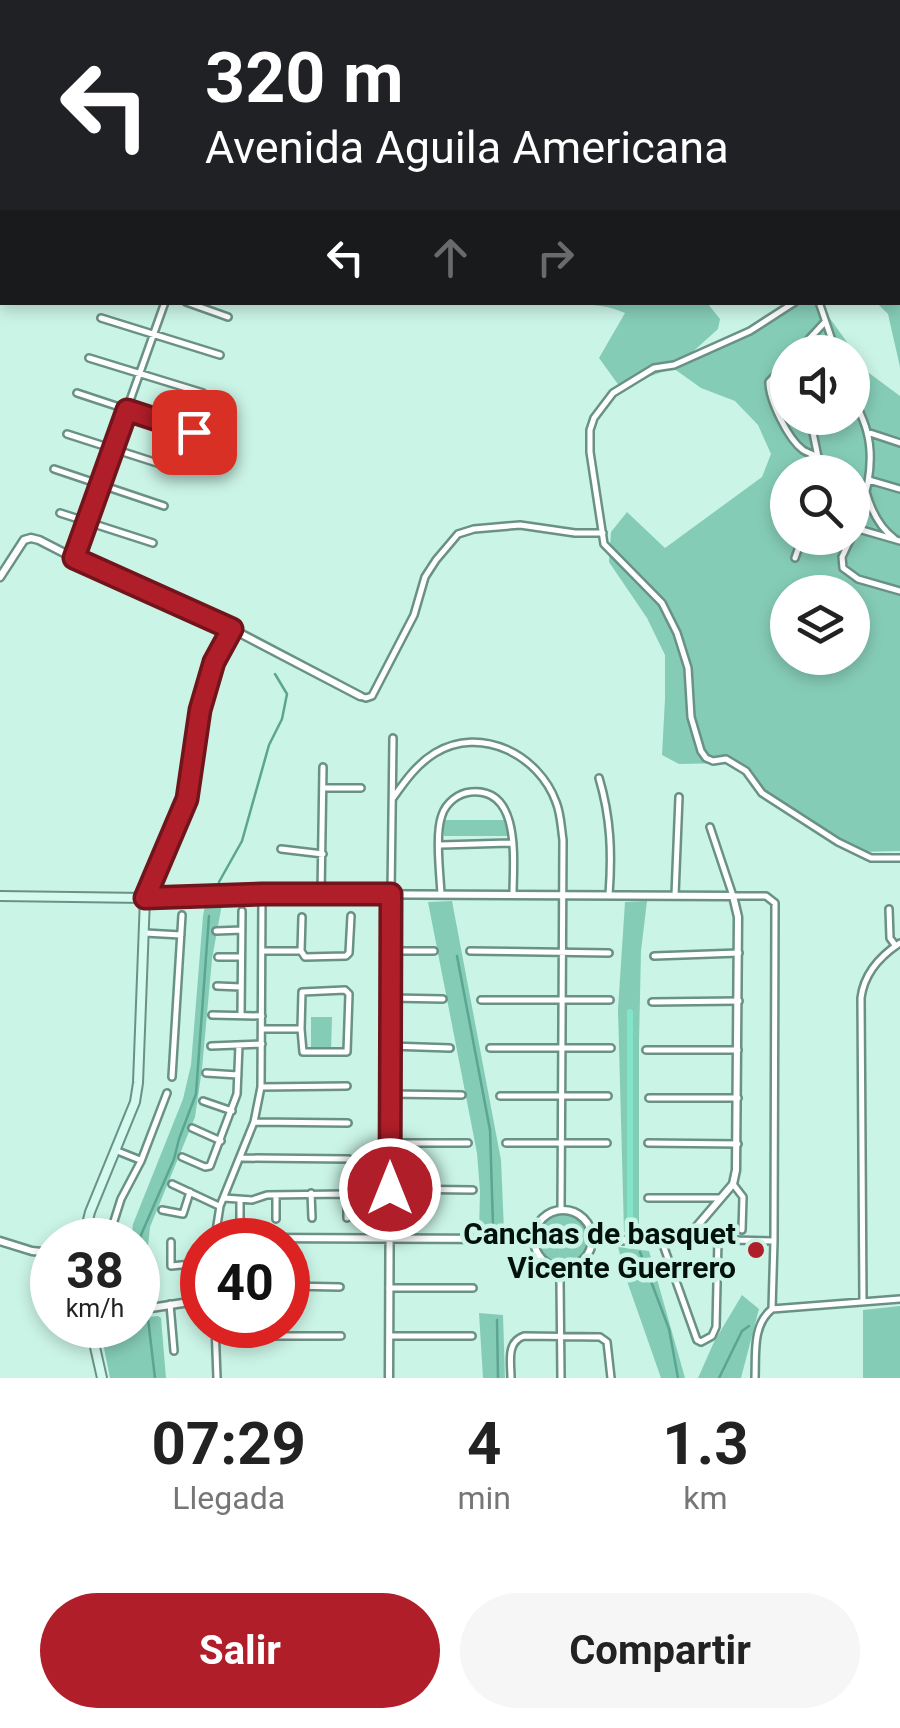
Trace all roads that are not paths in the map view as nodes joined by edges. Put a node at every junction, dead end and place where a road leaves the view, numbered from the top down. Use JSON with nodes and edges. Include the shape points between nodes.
{"nodes":[{"id":1,"x":164,"y":305,"type":"edge"},
{"id":2,"x":194,"y":305,"type":"edge"},
{"id":3,"x":790,"y":305,"type":"edge"},
{"id":4,"x":820,"y":305,"type":"edge"},
{"id":5,"x":228,"y":317,"type":"dead end"},
{"id":6,"x":101,"y":318,"type":"dead end"},
{"id":7,"x":824,"y":323,"type":"junction"},
{"id":8,"x":154,"y":334,"type":"junction"},
{"id":9,"x":813,"y":335,"type":"edge"},
{"id":10,"x":829,"y":335,"type":"edge"},
{"id":11,"x":220,"y":355,"type":"dead end"},
{"id":12,"x":89,"y":358,"type":"dead end"},
{"id":13,"x":140,"y":374,"type":"junction"},
{"id":14,"x":203,"y":393,"type":"dead end"},
{"id":15,"x":77,"y":394,"type":"dead end"},
{"id":16,"x":127,"y":410,"type":"junction"},
{"id":17,"x":194,"y":432,"type":"dead end"},
{"id":18,"x":870,"y":433,"type":"edge"},
{"id":19,"x":68,"y":434,"type":"dead end"},
{"id":20,"x":789,"y":435,"type":"edge"},
{"id":21,"x":900,"y":443,"type":"edge"},
{"id":22,"x":114,"y":448,"type":"junction"},
{"id":23,"x":813,"y":455,"type":"edge"},
{"id":24,"x":54,"y":468,"type":"dead end"},
{"id":25,"x":180,"y":470,"type":"dead end"},
{"id":26,"x":870,"y":481,"type":"edge"},
{"id":27,"x":101,"y":484,"type":"junction"},
{"id":28,"x":900,"y":489,"type":"edge"},
{"id":29,"x":870,"y":503,"type":"edge"},
{"id":30,"x":164,"y":506,"type":"dead end"},
{"id":31,"x":60,"y":513,"type":"dead end"},
{"id":32,"x":88,"y":521,"type":"junction"},
{"id":33,"x":602,"y":532,"type":"junction"},
{"id":34,"x":870,"y":535,"type":"edge"},
{"id":35,"x":898,"y":540,"type":"edge"},
{"id":36,"x":153,"y":543,"type":"dead end"},
{"id":37,"x":796,"y":555,"type":"edge"},
{"id":38,"x":843,"y":555,"type":"edge"},
{"id":39,"x":74,"y":558,"type":"junction"},
{"id":40,"x":795,"y":558,"type":"dead end"},
{"id":41,"x":0,"y":577,"type":"edge"},
{"id":42,"x":900,"y":591,"type":"edge"},
{"id":43,"x":232,"y":629,"type":"junction"},
{"id":44,"x":360,"y":696,"type":"joint"},
{"id":45,"x":394,"y":738,"type":"dead end"},
{"id":46,"x":323,"y":767,"type":"dead end"},
{"id":47,"x":599,"y":778,"type":"dead end"},
{"id":48,"x":323,"y":788,"type":"junction"},
{"id":49,"x":361,"y":788,"type":"dead end"},
{"id":50,"x":392,"y":798,"type":"junction"},
{"id":51,"x":678,"y":798,"type":"dead end"},
{"id":52,"x":710,"y":827,"type":"dead end"},
{"id":53,"x":513,"y":844,"type":"junction"},
{"id":54,"x":440,"y":845,"type":"junction"},
{"id":55,"x":281,"y":850,"type":"dead end"},
{"id":56,"x":323,"y":854,"type":"junction"},
{"id":57,"x":900,"y":858,"type":"edge"},
{"id":58,"x":262,"y":894,"type":"junction"},
{"id":59,"x":322,"y":894,"type":"junction"},
{"id":60,"x":391,"y":894,"type":"junction"},
{"id":61,"x":440,"y":894,"type":"junction"},
{"id":62,"x":513,"y":895,"type":"junction"},
{"id":63,"x":562,"y":895,"type":"junction"},
{"id":64,"x":610,"y":895,"type":"junction"},
{"id":65,"x":0,"y":896,"type":"edge"},
{"id":66,"x":675,"y":896,"type":"junction"},
{"id":67,"x":733,"y":896,"type":"junction"},
{"id":68,"x":145,"y":898,"type":"junction"},
{"id":69,"x":889,"y":909,"type":"dead end"},
{"id":70,"x":242,"y":911,"type":"dead end"},
{"id":71,"x":182,"y":915,"type":"dead end"},
{"id":72,"x":351,"y":916,"type":"dead end"},
{"id":73,"x":302,"y":917,"type":"dead end"},
{"id":74,"x":242,"y":930,"type":"junction"},
{"id":75,"x":216,"y":931,"type":"dead end"},
{"id":76,"x":142,"y":933,"type":"junction"},
{"id":77,"x":181,"y":935,"type":"junction"},
{"id":78,"x":898,"y":944,"type":"edge"},
{"id":79,"x":262,"y":951,"type":"junction"},
{"id":80,"x":302,"y":951,"type":"junction"},
{"id":81,"x":390,"y":951,"type":"junction"},
{"id":82,"x":434,"y":951,"type":"dead end"},
{"id":83,"x":470,"y":951,"type":"dead end"},
{"id":84,"x":562,"y":952,"type":"junction"},
{"id":85,"x":610,"y":953,"type":"dead end"},
{"id":86,"x":739,"y":953,"type":"junction"},
{"id":87,"x":654,"y":956,"type":"dead end"},
{"id":88,"x":218,"y":957,"type":"dead end"},
{"id":89,"x":241,"y":957,"type":"junction"},
{"id":90,"x":217,"y":986,"type":"dead end"},
{"id":91,"x":241,"y":987,"type":"junction"},
{"id":92,"x":390,"y":998,"type":"junction"},
{"id":93,"x":443,"y":999,"type":"dead end"},
{"id":94,"x":481,"y":1000,"type":"dead end"},
{"id":95,"x":562,"y":1000,"type":"junction"},
{"id":96,"x":610,"y":1000,"type":"dead end"},
{"id":97,"x":738,"y":1001,"type":"junction"},
{"id":98,"x":652,"y":1002,"type":"dead end"},
{"id":99,"x":212,"y":1015,"type":"dead end"},
{"id":100,"x":240,"y":1016,"type":"junction"},
{"id":101,"x":262,"y":1016,"type":"junction"},
{"id":102,"x":262,"y":1029,"type":"junction"},
{"id":103,"x":301,"y":1029,"type":"junction"},
{"id":104,"x":262,"y":1044,"type":"junction"},
{"id":105,"x":239,"y":1045,"type":"junction"},
{"id":106,"x":211,"y":1046,"type":"dead end"},
{"id":107,"x":390,"y":1046,"type":"junction"},
{"id":108,"x":450,"y":1048,"type":"dead end"},
{"id":109,"x":490,"y":1048,"type":"dead end"},
{"id":110,"x":562,"y":1048,"type":"junction"},
{"id":111,"x":611,"y":1048,"type":"dead end"},
{"id":112,"x":646,"y":1050,"type":"dead end"},
{"id":113,"x":738,"y":1050,"type":"junction"},
{"id":114,"x":206,"y":1074,"type":"dead end"},
{"id":115,"x":239,"y":1076,"type":"junction"},
{"id":116,"x":172,"y":1077,"type":"dead end"},
{"id":117,"x":348,"y":1086,"type":"dead end"},
{"id":118,"x":261,"y":1087,"type":"junction"},
{"id":119,"x":167,"y":1093,"type":"dead end"},
{"id":120,"x":390,"y":1094,"type":"junction"},
{"id":121,"x":462,"y":1095,"type":"dead end"},
{"id":122,"x":500,"y":1096,"type":"dead end"},
{"id":123,"x":562,"y":1096,"type":"junction"},
{"id":124,"x":608,"y":1096,"type":"dead end"},
{"id":125,"x":648,"y":1098,"type":"dead end"},
{"id":126,"x":738,"y":1098,"type":"junction"},
{"id":127,"x":202,"y":1101,"type":"dead end"},
{"id":128,"x":232,"y":1112,"type":"junction"},
{"id":129,"x":254,"y":1122,"type":"junction"},
{"id":130,"x":348,"y":1123,"type":"dead end"},
{"id":131,"x":192,"y":1128,"type":"dead end"},
{"id":132,"x":221,"y":1141,"type":"junction"},
{"id":133,"x":607,"y":1142,"type":"dead end"},
{"id":134,"x":390,"y":1143,"type":"junction"},
{"id":135,"x":506,"y":1143,"type":"dead end"},
{"id":136,"x":562,"y":1143,"type":"junction"},
{"id":137,"x":648,"y":1143,"type":"dead end"},
{"id":138,"x":468,"y":1144,"type":"dead end"},
{"id":139,"x":738,"y":1144,"type":"junction"},
{"id":140,"x":115,"y":1150,"type":"junction"},
{"id":141,"x":182,"y":1157,"type":"dead end"},
{"id":142,"x":241,"y":1158,"type":"junction"},
{"id":143,"x":349,"y":1159,"type":"dead end"},
{"id":144,"x":141,"y":1161,"type":"junction"},
{"id":145,"x":172,"y":1184,"type":"dead end"},
{"id":146,"x":733,"y":1184,"type":"junction"},
{"id":147,"x":390,"y":1189,"type":"junction"},
{"id":148,"x":473,"y":1190,"type":"dead end"},
{"id":149,"x":190,"y":1192,"type":"junction"},
{"id":150,"x":311,"y":1194,"type":"junction"},
{"id":151,"x":276,"y":1195,"type":"junction"},
{"id":152,"x":223,"y":1198,"type":"junction"},
{"id":153,"x":648,"y":1198,"type":"dead end"},
{"id":154,"x":722,"y":1198,"type":"junction"},
{"id":155,"x":240,"y":1200,"type":"junction"},
{"id":156,"x":220,"y":1206,"type":"junction"},
{"id":157,"x":162,"y":1210,"type":"dead end"},
{"id":158,"x":562,"y":1210,"type":"junction"},
{"id":159,"x":88,"y":1218,"type":"edge"},
{"id":160,"x":115,"y":1218,"type":"edge"},
{"id":161,"x":218,"y":1218,"type":"edge"},
{"id":162,"x":240,"y":1218,"type":"edge"},
{"id":163,"x":276,"y":1218,"type":"edge"},
{"id":164,"x":312,"y":1218,"type":"dead end"},
{"id":165,"x":347,"y":1218,"type":"dead end"},
{"id":166,"x":742,"y":1230,"type":"dead end"},
{"id":167,"x":310,"y":1239,"type":"edge"},
{"id":168,"x":390,"y":1239,"type":"junction"},
{"id":169,"x":534,"y":1239,"type":"junction"},
{"id":170,"x":686,"y":1239,"type":"junction"},
{"id":171,"x":718,"y":1239,"type":"junction"},
{"id":172,"x":661,"y":1240,"type":"junction"},
{"id":173,"x":0,"y":1241,"type":"edge"},
{"id":174,"x":592,"y":1241,"type":"junction"},
{"id":175,"x":774,"y":1241,"type":"junction"},
{"id":176,"x":172,"y":1242,"type":"dead end"},
{"id":177,"x":30,"y":1250,"type":"edge"},
{"id":178,"x":180,"y":1265,"type":"edge"},
{"id":179,"x":557,"y":1267,"type":"junction"},
{"id":180,"x":310,"y":1286,"type":"edge"},
{"id":181,"x":340,"y":1287,"type":"dead end"},
{"id":182,"x":389,"y":1288,"type":"junction"},
{"id":183,"x":472,"y":1288,"type":"dead end"},
{"id":184,"x":900,"y":1299,"type":"edge"},
{"id":185,"x":863,"y":1302,"type":"junction"},
{"id":186,"x":180,"y":1303,"type":"edge"},
{"id":187,"x":170,"y":1304,"type":"junction"},
{"id":188,"x":160,"y":1306,"type":"edge"},
{"id":189,"x":772,"y":1310,"type":"junction"},
{"id":190,"x":310,"y":1336,"type":"edge"},
{"id":191,"x":341,"y":1336,"type":"dead end"},
{"id":192,"x":389,"y":1336,"type":"junction"},
{"id":193,"x":472,"y":1336,"type":"dead end"},
{"id":194,"x":560,"y":1336,"type":"junction"},
{"id":195,"x":95,"y":1348,"type":"edge"},
{"id":196,"x":216,"y":1348,"type":"edge"},
{"id":197,"x":174,"y":1351,"type":"dead end"},
{"id":198,"x":102,"y":1378,"type":"edge"},
{"id":199,"x":217,"y":1378,"type":"edge"},
{"id":200,"x":389,"y":1378,"type":"edge"},
{"id":201,"x":511,"y":1378,"type":"edge"},
{"id":202,"x":562,"y":1378,"type":"edge"},
{"id":203,"x":611,"y":1378,"type":"edge"},
{"id":204,"x":755,"y":1378,"type":"edge"}],
"edges":[{"from":1,"to":8,"type":"street"},
{"from":2,"to":5,"type":"street"},
{"from":3,"to":33,"type":"street","via":[[750,332],[654,368],[614,393],[590,430]]},
{"from":4,"to":7,"type":"street"},
{"from":6,"to":8,"type":"street"},
{"from":7,"to":9,"type":"street"},
{"from":7,"to":10,"type":"street"},
{"from":8,"to":11,"type":"street"},
{"from":8,"to":13,"type":"street"},
{"from":12,"to":13,"type":"street"},
{"from":13,"to":14,"type":"street"},
{"from":13,"to":16,"type":"street"},
{"from":15,"to":16,"type":"street"},
{"from":16,"to":17,"type":"street"},
{"from":16,"to":22,"type":"street"},
{"from":18,"to":21,"type":"street"},
{"from":19,"to":22,"type":"street"},
{"from":20,"to":23,"type":"street"},
{"from":22,"to":25,"type":"street"},
{"from":22,"to":27,"type":"street"},
{"from":24,"to":27,"type":"street"},
{"from":26,"to":28,"type":"street"},
{"from":27,"to":30,"type":"street"},
{"from":27,"to":32,"type":"street"},
{"from":29,"to":35,"type":"street","via":[[884,530]]},
{"from":31,"to":32,"type":"street"},
{"from":32,"to":36,"type":"street"},
{"from":32,"to":39,"type":"street"},
{"from":33,"to":44,"type":"street","via":[[520,525],[458,534],[426,577],[372,696]]},
{"from":33,"to":57,"type":"street","via":[[609,552],[662,603],[677,633],[688,668],[691,717],[706,758],[726,759],[746,771],[762,792],[838,842],[871,858]]},
{"from":34,"to":35,"type":"street"},
{"from":37,"to":40,"type":"street"},
{"from":38,"to":42,"type":"street","via":[[843,568],[858,579]]},
{"from":39,"to":41,"type":"street","via":[[31,538]]},
{"from":39,"to":43,"type":"street"},
{"from":43,"to":44,"type":"street"},
{"from":43,"to":68,"type":"street","via":[[200,710],[187,799]]},
{"from":45,"to":50,"type":"street"},
{"from":46,"to":48,"type":"street"},
{"from":47,"to":64,"type":"street","via":[[610,819]]},
{"from":48,"to":49,"type":"street"},
{"from":48,"to":56,"type":"street"},
{"from":50,"to":60,"type":"street"},
{"from":50,"to":63,"type":"street","via":[[416,768],[446,748],[487,744],[526,759],[556,802]]},
{"from":51,"to":66,"type":"street"},
{"from":52,"to":67,"type":"street"},
{"from":53,"to":54,"type":"street"},
{"from":53,"to":54,"type":"street","via":[[498,800],[468,792],[442,812]]},
{"from":53,"to":62,"type":"street"},
{"from":54,"to":61,"type":"street"},
{"from":55,"to":56,"type":"street"},
{"from":56,"to":59,"type":"street"},
{"from":58,"to":59,"type":"street"},
{"from":58,"to":68,"type":"street"},
{"from":58,"to":79,"type":"street"},
{"from":59,"to":60,"type":"street"},
{"from":60,"to":61,"type":"street"},
{"from":60,"to":81,"type":"street"},
{"from":61,"to":62,"type":"street"},
{"from":62,"to":63,"type":"street"},
{"from":63,"to":64,"type":"street"},
{"from":63,"to":84,"type":"street"},
{"from":64,"to":66,"type":"street"},
{"from":65,"to":68,"type":"main road"},
{"from":66,"to":67,"type":"street"},
{"from":67,"to":86,"type":"street"},
{"from":67,"to":175,"type":"street","via":[[766,896],[775,907]]},
{"from":68,"to":76,"type":"main road"},
{"from":69,"to":78,"type":"street","via":[[890,938]]},
{"from":70,"to":74,"type":"street"},
{"from":71,"to":77,"type":"street"},
{"from":72,"to":80,"type":"street","via":[[348,956],[308,957]]},
{"from":73,"to":80,"type":"street"},
{"from":74,"to":75,"type":"street"},
{"from":74,"to":89,"type":"street"},
{"from":76,"to":77,"type":"street"},
{"from":76,"to":140,"type":"main road","via":[[140,1065]]},
{"from":77,"to":116,"type":"street"},
{"from":78,"to":185,"type":"street","via":[[863,983]]},
{"from":79,"to":80,"type":"street"},
{"from":79,"to":101,"type":"street"},
{"from":81,"to":82,"type":"street"},
{"from":81,"to":92,"type":"street"},
{"from":83,"to":84,"type":"street"},
{"from":84,"to":85,"type":"street"},
{"from":84,"to":95,"type":"street"},
{"from":86,"to":87,"type":"street"},
{"from":86,"to":97,"type":"street"},
{"from":88,"to":89,"type":"street"},
{"from":89,"to":91,"type":"street"},
{"from":90,"to":91,"type":"street"},
{"from":91,"to":100,"type":"street"},
{"from":92,"to":93,"type":"street"},
{"from":92,"to":107,"type":"street"},
{"from":94,"to":95,"type":"street"},
{"from":95,"to":96,"type":"street"},
{"from":95,"to":110,"type":"street"},
{"from":97,"to":98,"type":"street"},
{"from":97,"to":113,"type":"street"},
{"from":99,"to":100,"type":"street"},
{"from":100,"to":101,"type":"street"},
{"from":101,"to":102,"type":"street"},
{"from":102,"to":103,"type":"street"},
{"from":102,"to":104,"type":"street"},
{"from":103,"to":103,"type":"street","via":[[306,1053],[347,1052],[348,991],[302,992]]},
{"from":104,"to":105,"type":"street"},
{"from":104,"to":118,"type":"street"},
{"from":105,"to":106,"type":"street"},
{"from":105,"to":115,"type":"street"},
{"from":107,"to":108,"type":"street"},
{"from":107,"to":120,"type":"street"},
{"from":109,"to":110,"type":"street"},
{"from":110,"to":111,"type":"street"},
{"from":110,"to":123,"type":"street"},
{"from":112,"to":113,"type":"street"},
{"from":113,"to":126,"type":"street"},
{"from":114,"to":115,"type":"street"},
{"from":115,"to":128,"type":"street"},
{"from":117,"to":118,"type":"street"},
{"from":118,"to":129,"type":"street"},
{"from":119,"to":144,"type":"street"},
{"from":120,"to":121,"type":"street"},
{"from":120,"to":134,"type":"street"},
{"from":122,"to":123,"type":"street"},
{"from":123,"to":124,"type":"street"},
{"from":123,"to":136,"type":"street"},
{"from":125,"to":126,"type":"street"},
{"from":126,"to":139,"type":"street"},
{"from":127,"to":128,"type":"street"},
{"from":128,"to":132,"type":"street"},
{"from":129,"to":130,"type":"street"},
{"from":129,"to":142,"type":"street"},
{"from":131,"to":132,"type":"street"},
{"from":132,"to":141,"type":"street","via":[[210,1166]]},
{"from":133,"to":136,"type":"street"},
{"from":134,"to":138,"type":"street"},
{"from":134,"to":147,"type":"street"},
{"from":135,"to":136,"type":"street"},
{"from":136,"to":158,"type":"street"},
{"from":137,"to":139,"type":"street"},
{"from":139,"to":146,"type":"street"},
{"from":140,"to":144,"type":"street"},
{"from":140,"to":159,"type":"main road"},
{"from":142,"to":143,"type":"street"},
{"from":142,"to":152,"type":"street"},
{"from":144,"to":160,"type":"street"},
{"from":145,"to":149,"type":"street"},
{"from":146,"to":154,"type":"street"},
{"from":146,"to":166,"type":"street","via":[[743,1197]]},
{"from":147,"to":148,"type":"street"},
{"from":147,"to":168,"type":"street"},
{"from":149,"to":156,"type":"street"},
{"from":149,"to":157,"type":"street","via":[[183,1214]]},
{"from":150,"to":151,"type":"street"},
{"from":150,"to":164,"type":"street"},
{"from":150,"to":165,"type":"street","via":[[346,1194]]},
{"from":151,"to":155,"type":"street"},
{"from":151,"to":163,"type":"street"},
{"from":152,"to":155,"type":"street"},
{"from":152,"to":156,"type":"street"},
{"from":153,"to":154,"type":"street"},
{"from":154,"to":170,"type":"street"},
{"from":155,"to":162,"type":"street"},
{"from":156,"to":161,"type":"street"},
{"from":158,"to":169,"type":"street","via":[[542,1219]]},
{"from":158,"to":174,"type":"street","via":[[584,1218]]},
{"from":167,"to":168,"type":"street"},
{"from":168,"to":169,"type":"street"},
{"from":168,"to":182,"type":"street"},
{"from":169,"to":179,"type":"street","via":[[543,1260]]},
{"from":170,"to":171,"type":"street"},
{"from":170,"to":172,"type":"street"},
{"from":171,"to":172,"type":"street","via":[[716,1327],[702,1342]]},
{"from":171,"to":175,"type":"street"},
{"from":172,"to":174,"type":"street"},
{"from":173,"to":177,"type":"street"},
{"from":174,"to":179,"type":"street","via":[[580,1262]]},
{"from":175,"to":189,"type":"street"},
{"from":176,"to":178,"type":"street","via":[[171,1266]]},
{"from":179,"to":194,"type":"street"},
{"from":180,"to":181,"type":"street"},
{"from":182,"to":183,"type":"street"},
{"from":182,"to":192,"type":"street"},
{"from":184,"to":185,"type":"street"},
{"from":185,"to":189,"type":"street"},
{"from":186,"to":187,"type":"street"},
{"from":187,"to":188,"type":"street"},
{"from":187,"to":197,"type":"street"},
{"from":189,"to":204,"type":"street","via":[[757,1334]]},
{"from":190,"to":191,"type":"street"},
{"from":192,"to":193,"type":"street"},
{"from":192,"to":200,"type":"street"},
{"from":194,"to":201,"type":"street","via":[[518,1338],[511,1348]]},
{"from":194,"to":202,"type":"street"},
{"from":194,"to":203,"type":"street","via":[[608,1342]]},
{"from":195,"to":198,"type":"main road"},
{"from":196,"to":199,"type":"street"}]}
